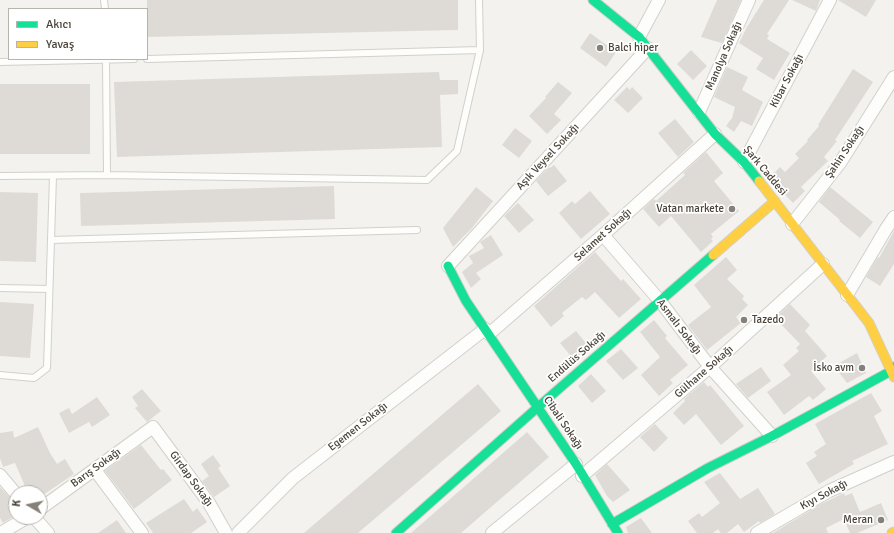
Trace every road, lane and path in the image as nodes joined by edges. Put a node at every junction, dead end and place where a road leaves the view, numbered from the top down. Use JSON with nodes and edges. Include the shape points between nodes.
{"nodes":[{"id":1,"x":479,"y":0,"type":"edge"},
{"id":2,"x":593,"y":0,"type":"edge"},
{"id":3,"x":658,"y":0,"type":"edge"},
{"id":4,"x":749,"y":0,"type":"edge"},
{"id":5,"x":830,"y":0,"type":"edge"},
{"id":6,"x":639,"y":37,"type":"junction"},
{"id":7,"x":648,"y":48,"type":"junction"},
{"id":8,"x":480,"y":50,"type":"junction"},
{"id":9,"x":148,"y":59,"type":"edge"},
{"id":10,"x":71,"y":60,"type":"edge"},
{"id":11,"x":106,"y":60,"type":"edge"},
{"id":12,"x":0,"y":62,"type":"edge"},
{"id":13,"x":894,"y":77,"type":"edge"},
{"id":14,"x":699,"y":112,"type":"junction"},
{"id":15,"x":715,"y":134,"type":"junction"},
{"id":16,"x":744,"y":162,"type":"junction"},
{"id":17,"x":107,"y":175,"type":"junction"},
{"id":18,"x":0,"y":176,"type":"edge"},
{"id":19,"x":53,"y":176,"type":"junction"},
{"id":20,"x":775,"y":202,"type":"junction"},
{"id":21,"x":894,"y":217,"type":"edge"},
{"id":22,"x":792,"y":224,"type":"junction"},
{"id":23,"x":417,"y":230,"type":"dead end"},
{"id":24,"x":603,"y":235,"type":"junction"},
{"id":25,"x":51,"y":240,"type":"junction"},
{"id":26,"x":823,"y":264,"type":"junction"},
{"id":27,"x":448,"y":266,"type":"joint"},
{"id":28,"x":0,"y":288,"type":"edge"},
{"id":29,"x":49,"y":289,"type":"junction"},
{"id":30,"x":847,"y":295,"type":"junction"},
{"id":31,"x":660,"y":301,"type":"junction"},
{"id":32,"x":487,"y":332,"type":"junction"},
{"id":33,"x":710,"y":367,"type":"junction"},
{"id":34,"x":893,"y":372,"type":"edge"},
{"id":35,"x":0,"y":375,"type":"edge"},
{"id":36,"x":538,"y":407,"type":"junction"},
{"id":37,"x":153,"y":427,"type":"joint"},
{"id":38,"x":772,"y":436,"type":"junction"},
{"id":39,"x":894,"y":462,"type":"edge"},
{"id":40,"x":576,"y":464,"type":"junction"},
{"id":41,"x":95,"y":470,"type":"junction"},
{"id":42,"x":0,"y":475,"type":"edge"},
{"id":43,"x":582,"y":476,"type":"junction"},
{"id":44,"x":8,"y":485,"type":"edge"},
{"id":45,"x":48,"y":503,"type":"edge"},
{"id":46,"x":612,"y":524,"type":"junction"},
{"id":47,"x":14,"y":525,"type":"edge"},
{"id":48,"x":41,"y":525,"type":"edge"},
{"id":49,"x":1,"y":533,"type":"edge"},
{"id":50,"x":48,"y":533,"type":"edge"},
{"id":51,"x":142,"y":533,"type":"edge"},
{"id":52,"x":226,"y":533,"type":"edge"},
{"id":53,"x":238,"y":533,"type":"edge"},
{"id":54,"x":396,"y":533,"type":"edge"},
{"id":55,"x":492,"y":533,"type":"edge"},
{"id":56,"x":618,"y":533,"type":"edge"},
{"id":57,"x":757,"y":533,"type":"edge"}],
"edges":[{"from":1,"to":8,"type":"lane"},
{"from":2,"to":6,"type":"street","name":"Şark Caddesi"},
{"from":3,"to":6,"type":"street"},
{"from":4,"to":14,"type":"street","name":"Manolya Sokağı"},
{"from":5,"to":16,"type":"street","name":"Kibar Sokağı"},
{"from":6,"to":7,"type":"street","name":"Şark Caddesi"},
{"from":7,"to":14,"type":"street","name":"Şark Caddesi"},
{"from":7,"to":27,"type":"street","name":"Aşık Veysel Sokağı"},
{"from":8,"to":9,"type":"lane"},
{"from":8,"to":17,"type":"lane","via":[[457,151],[427,180]]},
{"from":10,"to":12,"type":"lane"},
{"from":11,"to":17,"type":"lane"},
{"from":13,"to":22,"type":"street","name":"Şahin Sokağı","via":[[840,163]]},
{"from":14,"to":15,"type":"street","name":"Şark Caddesi"},
{"from":15,"to":16,"type":"street","name":"Şark Caddesi"},
{"from":15,"to":24,"type":"street","name":"Selamet Sokağı"},
{"from":16,"to":20,"type":"street","name":"Şark Caddesi"},
{"from":17,"to":19,"type":"lane"},
{"from":18,"to":19,"type":"lane"},
{"from":19,"to":25,"type":"lane"},
{"from":20,"to":22,"type":"street","name":"Şark Caddesi"},
{"from":20,"to":31,"type":"street","name":"Endülüs Sokağı"},
{"from":21,"to":30,"type":"street"},
{"from":22,"to":26,"type":"street","name":"Şark Caddesi"},
{"from":23,"to":25,"type":"lane"},
{"from":24,"to":31,"type":"street","name":"Asmalı Sokağı"},
{"from":24,"to":32,"type":"street","name":"Selamet Sokağı"},
{"from":25,"to":29,"type":"lane"},
{"from":26,"to":30,"type":"street","name":"Şark Caddesi"},
{"from":26,"to":33,"type":"street","name":"Gülhane Sokağı"},
{"from":27,"to":32,"type":"street","name":"Cibali Sokağı","via":[[466,301]]},
{"from":28,"to":29,"type":"lane"},
{"from":29,"to":35,"type":"lane","via":[[47,368],[34,378]]},
{"from":30,"to":34,"type":"street","name":"Şark Caddesi","via":[[870,323]]},
{"from":31,"to":33,"type":"street","name":"Asmalı Sokağı"},
{"from":31,"to":36,"type":"street","name":"Endülüs Sokağı"},
{"from":32,"to":36,"type":"street","name":"Cibali Sokağı"},
{"from":32,"to":53,"type":"street","name":"Egemen Sokağı","via":[[293,478]]},
{"from":33,"to":38,"type":"street","name":"Asmalı Sokağı"},
{"from":33,"to":43,"type":"street","name":"Gülhane Sokağı"},
{"from":34,"to":38,"type":"street"},
{"from":36,"to":40,"type":"street","name":"Cibali Sokağı"},
{"from":36,"to":54,"type":"street","name":"Endülüs Sokağı"},
{"from":37,"to":41,"type":"street","name":"Barış Sokağı"},
{"from":37,"to":52,"type":"street","name":"Girdap Sokağı","via":[[209,503]]},
{"from":38,"to":46,"type":"street","via":[[708,468]]},
{"from":39,"to":57,"type":"street","name":"Kıyı Sokağı","via":[[829,491]]},
{"from":40,"to":43,"type":"street","name":"Cibali Sokağı"},
{"from":40,"to":55,"type":"street"},
{"from":41,"to":45,"type":"street","name":"Barış Sokağı"},
{"from":41,"to":51,"type":"street"},
{"from":42,"to":44,"type":"street"},
{"from":43,"to":46,"type":"street","name":"Cibali Sokağı"},
{"from":46,"to":56,"type":"street","name":"Cibali Sokağı"},
{"from":47,"to":49,"type":"street"},
{"from":48,"to":50,"type":"street"}]}
